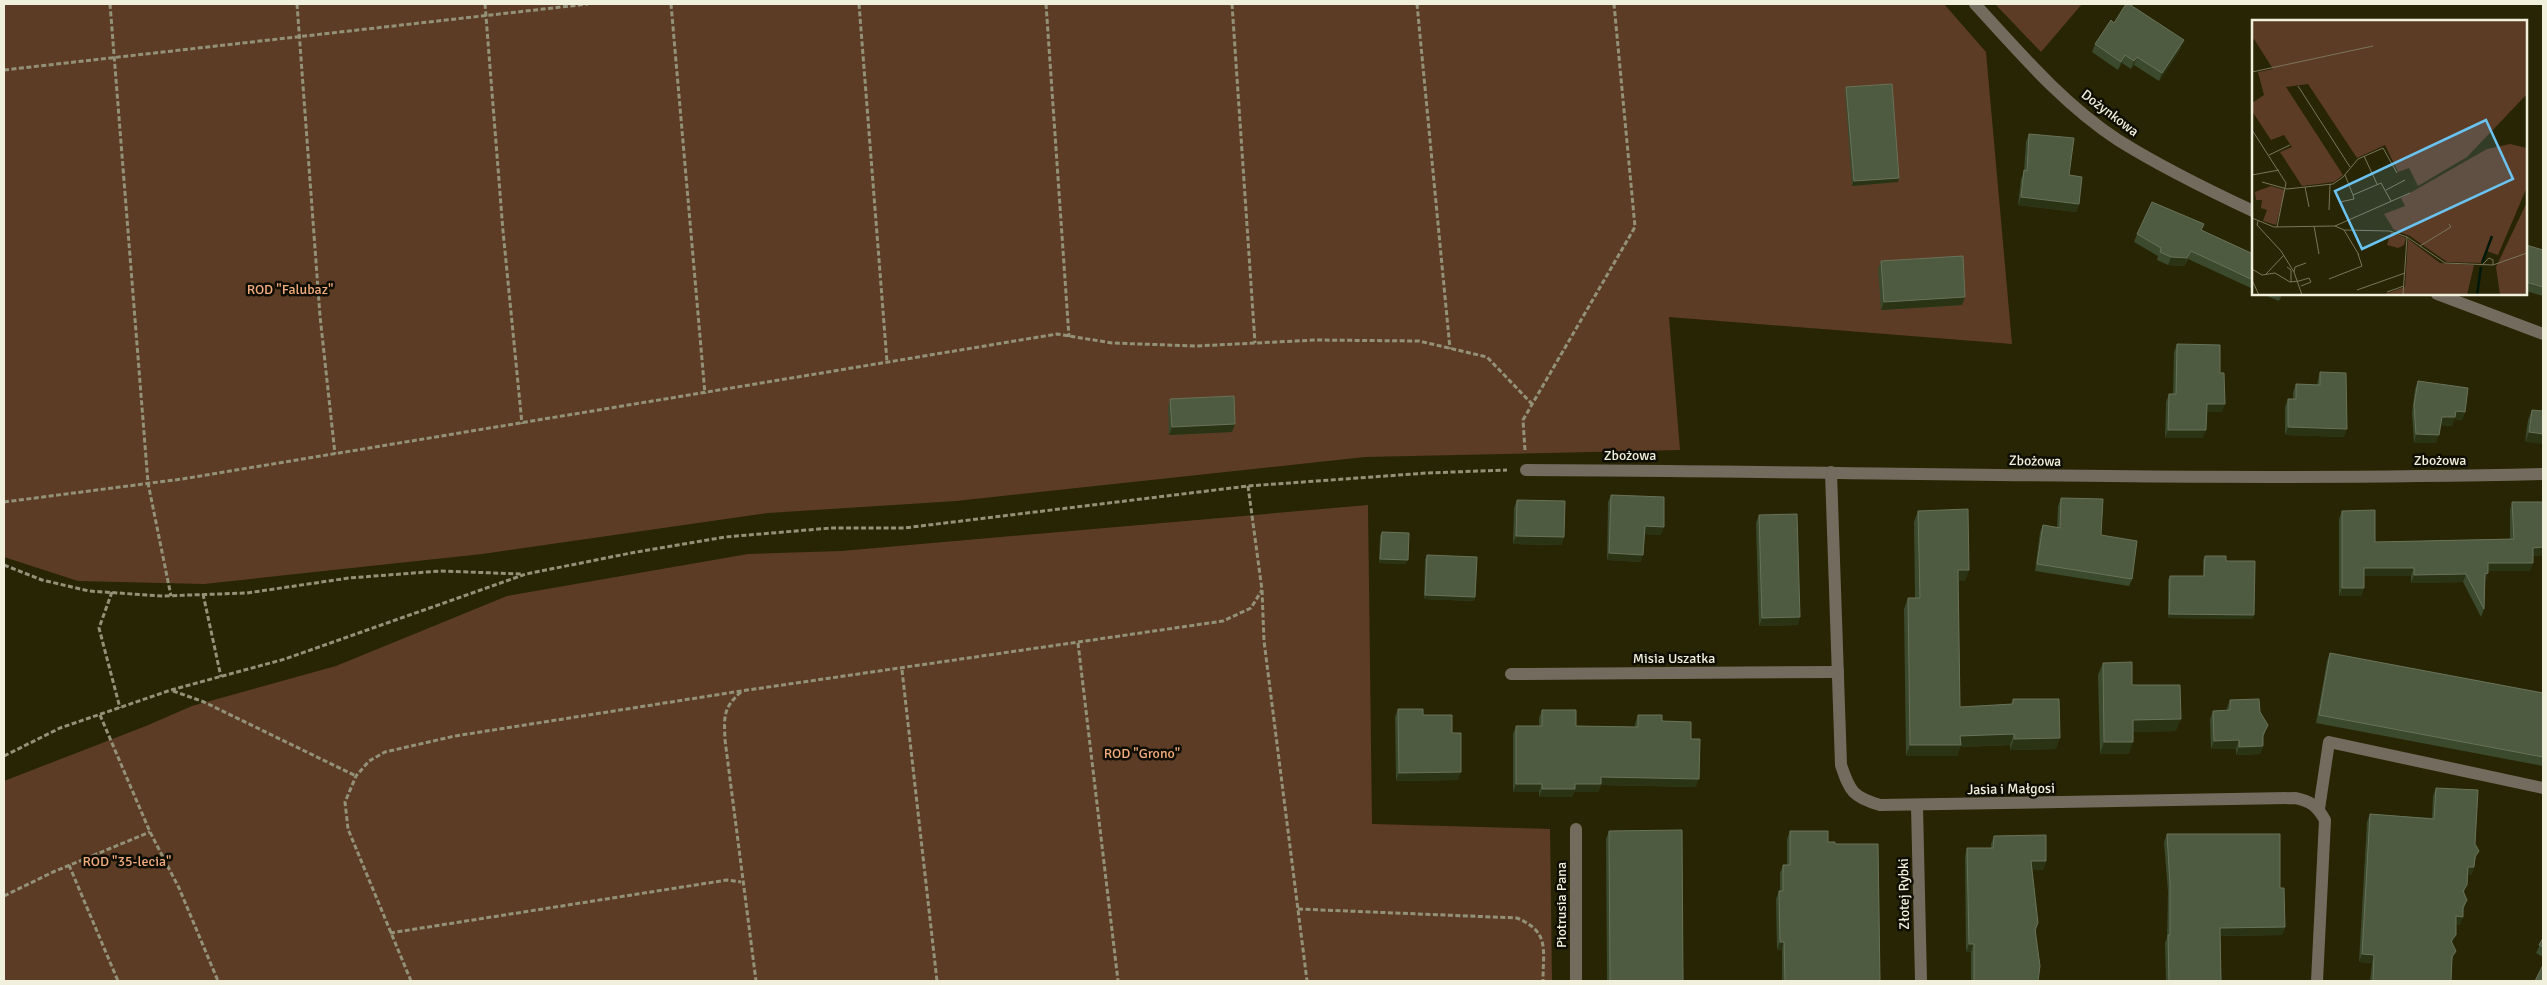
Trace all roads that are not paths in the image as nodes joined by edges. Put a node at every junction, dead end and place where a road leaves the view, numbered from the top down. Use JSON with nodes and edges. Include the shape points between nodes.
{"nodes":[{"id":1,"x":1974,"y":4,"type":"edge"},
{"id":2,"x":2252,"y":210,"type":"edge"},
{"id":3,"x":2441,"y":295,"type":"edge"},
{"id":4,"x":2543,"y":334,"type":"edge"},
{"id":5,"x":1526,"y":470,"type":"road end"},
{"id":6,"x":1831,"y":472,"type":"junction"},
{"id":7,"x":2543,"y":474,"type":"edge"},
{"id":8,"x":1838,"y":672,"type":"junction"},
{"id":9,"x":1511,"y":674,"type":"dead end"},
{"id":10,"x":2543,"y":788,"type":"edge"},
{"id":11,"x":1918,"y":806,"type":"junction"},
{"id":12,"x":2319,"y":809,"type":"junction"},
{"id":13,"x":1576,"y":829,"type":"dead end"},
{"id":14,"x":1576,"y":981,"type":"edge"},
{"id":15,"x":1921,"y":981,"type":"edge"},
{"id":16,"x":2317,"y":981,"type":"edge"}],
"edges":[{"from":1,"to":2,"type":"street","name":"Dożynkowa","via":[[2040,74],[2118,140]]},
{"from":3,"to":4,"type":"street"},
{"from":5,"to":6,"type":"street","name":"Zbożowa"},
{"from":6,"to":7,"type":"street","name":"Zbożowa","via":[[2095,477]]},
{"from":6,"to":8,"type":"street","name":"Jasia i Małgosi"},
{"from":8,"to":9,"type":"street","name":"Misia Uszatka"},
{"from":8,"to":11,"type":"street","name":"Jasia i Małgosi","via":[[1841,765],[1848,788],[1860,799],[1880,805]]},
{"from":10,"to":12,"type":"street","via":[[2329,742]]},
{"from":11,"to":12,"type":"street","name":"Jasia i Małgosi","via":[[2295,798],[2309,801]]},
{"from":11,"to":15,"type":"street","name":"Złotej Rybki"},
{"from":12,"to":16,"type":"street","via":[[2325,820],[2325,834]]},
{"from":13,"to":14,"type":"street","name":"Piotrusia Pana"}]}
